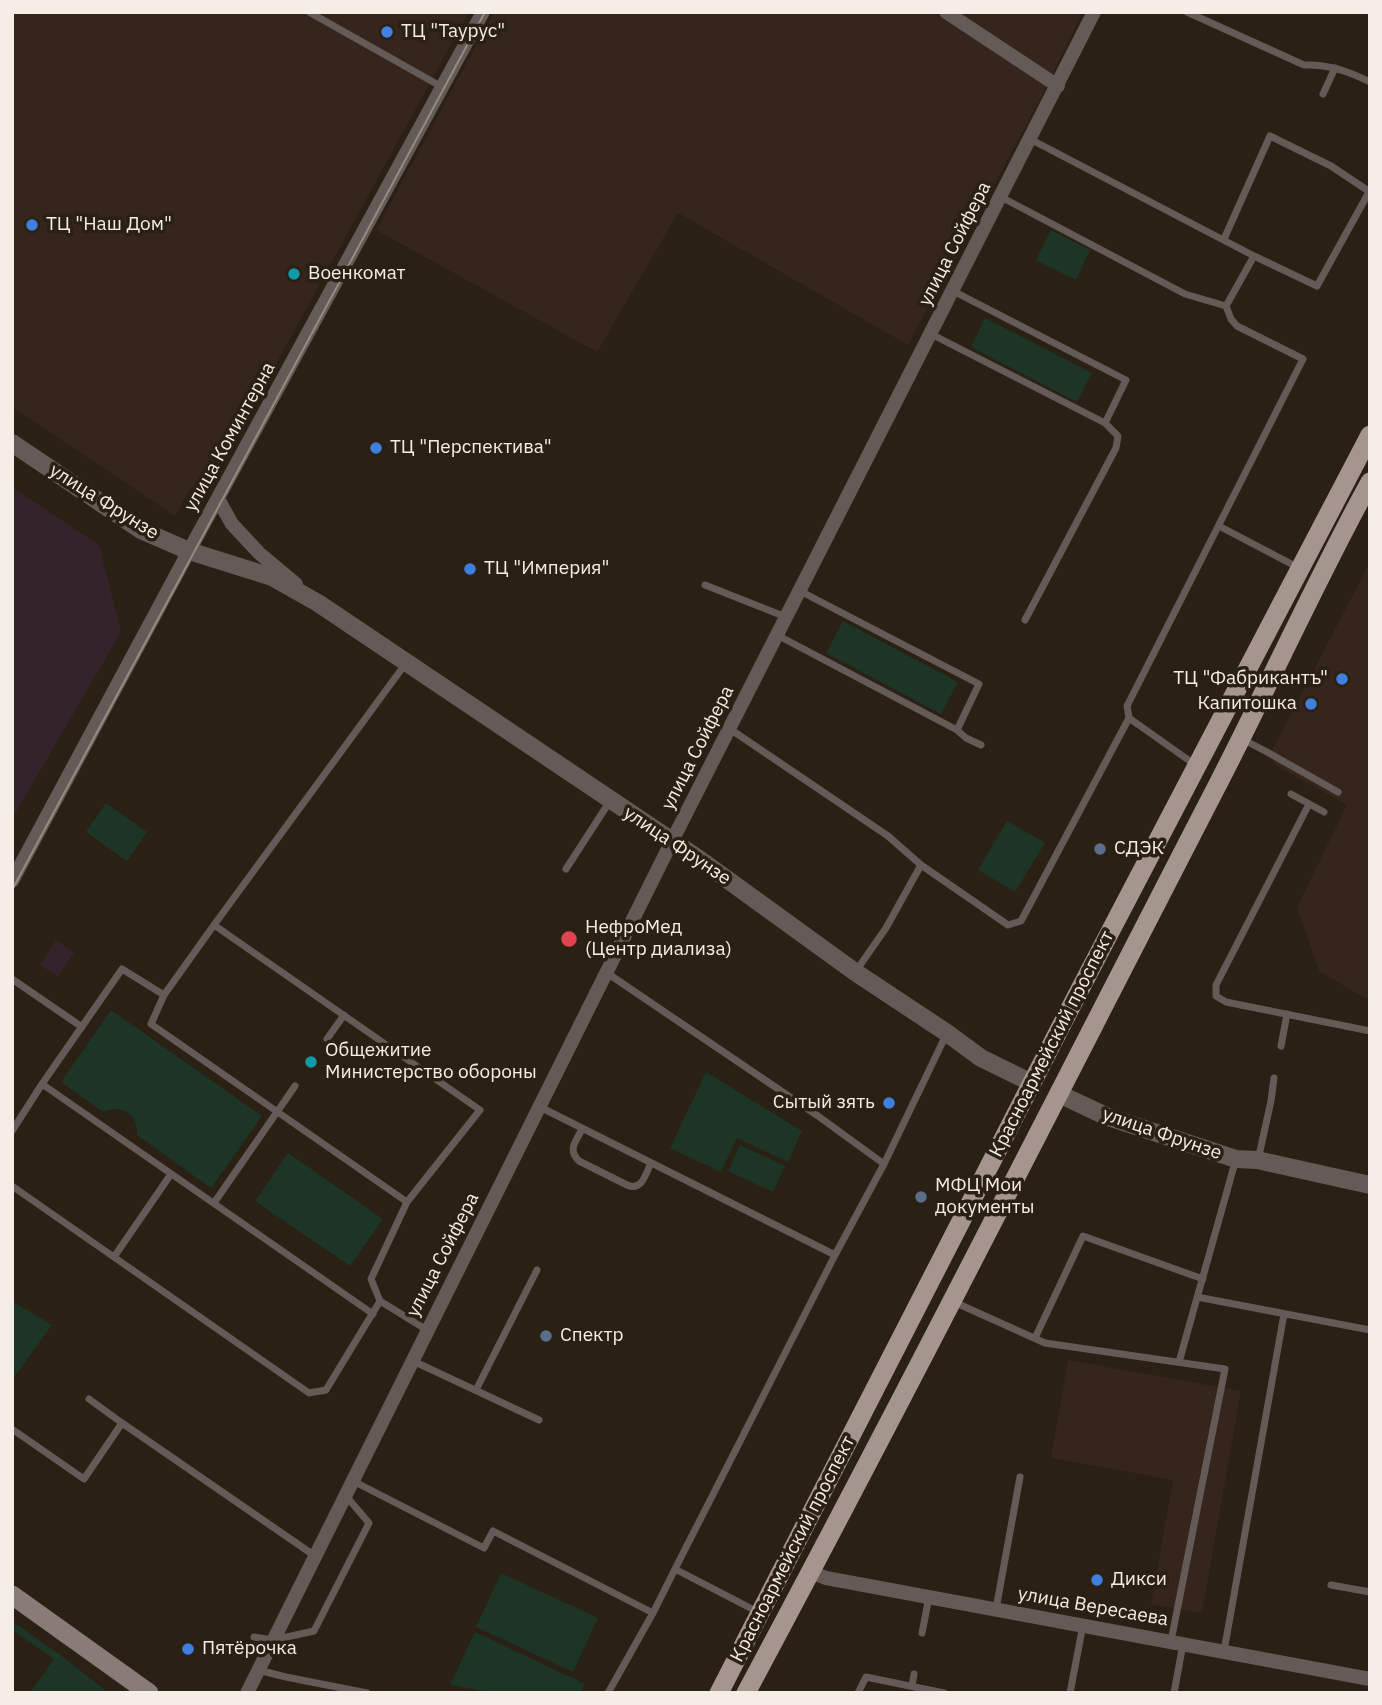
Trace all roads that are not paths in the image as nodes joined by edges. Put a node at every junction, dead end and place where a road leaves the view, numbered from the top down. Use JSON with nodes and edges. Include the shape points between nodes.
{"nodes":[{"id":1,"x":309,"y":12,"type":"edge"},
{"id":2,"x":483,"y":12,"type":"edge"},
{"id":3,"x":946,"y":12,"type":"edge"},
{"id":4,"x":1094,"y":12,"type":"edge"},
{"id":5,"x":1187,"y":12,"type":"edge"},
{"id":6,"x":1335,"y":68,"type":"junction"},
{"id":7,"x":1370,"y":82,"type":"edge"},
{"id":8,"x":1058,"y":86,"type":"junction"},
{"id":9,"x":442,"y":87,"type":"junction"},
{"id":10,"x":1323,"y":94,"type":"dead end"},
{"id":11,"x":1030,"y":139,"type":"junction"},
{"id":12,"x":1369,"y":192,"type":"edge"},
{"id":13,"x":1001,"y":197,"type":"junction"},
{"id":14,"x":1224,"y":239,"type":"junction"},
{"id":15,"x":1254,"y":256,"type":"junction"},
{"id":16,"x":953,"y":291,"type":"junction"},
{"id":17,"x":1226,"y":306,"type":"junction"},
{"id":18,"x":931,"y":334,"type":"junction"},
{"id":19,"x":1105,"y":423,"type":"junction"},
{"id":20,"x":1370,"y":435,"type":"edge"},
{"id":21,"x":12,"y":443,"type":"edge"},
{"id":22,"x":1370,"y":482,"type":"edge"},
{"id":23,"x":218,"y":499,"type":"junction"},
{"id":24,"x":1219,"y":526,"type":"junction"},
{"id":25,"x":189,"y":551,"type":"junction"},
{"id":26,"x":1300,"y":569,"type":"junction"},
{"id":27,"x":705,"y":585,"type":"dead end"},
{"id":28,"x":800,"y":591,"type":"junction"},
{"id":29,"x":318,"y":603,"type":"junction"},
{"id":30,"x":786,"y":617,"type":"junction"},
{"id":31,"x":1024,"y":620,"type":"dead end"},
{"id":32,"x":777,"y":635,"type":"junction"},
{"id":33,"x":407,"y":663,"type":"junction"},
{"id":34,"x":1129,"y":718,"type":"junction"},
{"id":35,"x":729,"y":729,"type":"junction"},
{"id":36,"x":957,"y":730,"type":"junction"},
{"id":37,"x":1241,"y":739,"type":"junction"},
{"id":38,"x":981,"y":745,"type":"dead end"},
{"id":39,"x":1196,"y":766,"type":"junction"},
{"id":40,"x":1338,"y":792,"type":"dead end"},
{"id":41,"x":1291,"y":794,"type":"dead end"},
{"id":42,"x":611,"y":801,"type":"junction"},
{"id":43,"x":1309,"y":804,"type":"junction"},
{"id":44,"x":1324,"y":812,"type":"dead end"},
{"id":45,"x":672,"y":841,"type":"junction"},
{"id":46,"x":922,"y":864,"type":"junction"},
{"id":47,"x":566,"y":869,"type":"dead end"},
{"id":48,"x":12,"y":881,"type":"edge"},
{"id":49,"x":214,"y":925,"type":"junction"},
{"id":50,"x":606,"y":972,"type":"junction"},
{"id":51,"x":855,"y":972,"type":"junction"},
{"id":52,"x":12,"y":979,"type":"edge"},
{"id":53,"x":164,"y":995,"type":"junction"},
{"id":54,"x":1287,"y":1014,"type":"junction"},
{"id":55,"x":344,"y":1015,"type":"junction"},
{"id":56,"x":82,"y":1027,"type":"junction"},
{"id":57,"x":1370,"y":1031,"type":"edge"},
{"id":58,"x":947,"y":1033,"type":"junction"},
{"id":59,"x":327,"y":1039,"type":"dead end"},
{"id":60,"x":1281,"y":1046,"type":"dead end"},
{"id":61,"x":1274,"y":1078,"type":"dead end"},
{"id":62,"x":1032,"y":1083,"type":"junction"},
{"id":63,"x":42,"y":1084,"type":"junction"},
{"id":64,"x":295,"y":1086,"type":"dead end"},
{"id":65,"x":1059,"y":1094,"type":"junction"},
{"id":66,"x":539,"y":1107,"type":"junction"},
{"id":67,"x":277,"y":1111,"type":"junction"},
{"id":68,"x":582,"y":1129,"type":"junction"},
{"id":69,"x":12,"y":1131,"type":"edge"},
{"id":70,"x":1236,"y":1158,"type":"junction"},
{"id":71,"x":1257,"y":1160,"type":"junction"},
{"id":72,"x":651,"y":1163,"type":"junction"},
{"id":73,"x":884,"y":1164,"type":"junction"},
{"id":74,"x":171,"y":1174,"type":"junction"},
{"id":75,"x":1370,"y":1185,"type":"edge"},
{"id":76,"x":12,"y":1186,"type":"edge"},
{"id":77,"x":407,"y":1202,"type":"junction"},
{"id":78,"x":214,"y":1203,"type":"junction"},
{"id":79,"x":835,"y":1255,"type":"junction"},
{"id":80,"x":114,"y":1257,"type":"junction"},
{"id":81,"x":537,"y":1270,"type":"dead end"},
{"id":82,"x":1203,"y":1279,"type":"junction"},
{"id":83,"x":1197,"y":1297,"type":"junction"},
{"id":84,"x":380,"y":1301,"type":"junction"},
{"id":85,"x":952,"y":1301,"type":"junction"},
{"id":86,"x":373,"y":1314,"type":"junction"},
{"id":87,"x":1284,"y":1314,"type":"junction"},
{"id":88,"x":427,"y":1330,"type":"junction"},
{"id":89,"x":1370,"y":1331,"type":"edge"},
{"id":90,"x":1035,"y":1338,"type":"junction"},
{"id":91,"x":412,"y":1360,"type":"junction"},
{"id":92,"x":1179,"y":1362,"type":"junction"},
{"id":93,"x":476,"y":1390,"type":"junction"},
{"id":94,"x":89,"y":1399,"type":"dead end"},
{"id":95,"x":539,"y":1420,"type":"dead end"},
{"id":96,"x":122,"y":1423,"type":"junction"},
{"id":97,"x":12,"y":1429,"type":"edge"},
{"id":98,"x":1020,"y":1477,"type":"dead end"},
{"id":99,"x":352,"y":1481,"type":"junction"},
{"id":100,"x":345,"y":1495,"type":"junction"},
{"id":101,"x":315,"y":1556,"type":"junction"},
{"id":102,"x":675,"y":1569,"type":"junction"},
{"id":103,"x":810,"y":1572,"type":"junction"},
{"id":104,"x":1331,"y":1585,"type":"dead end"},
{"id":105,"x":1370,"y":1592,"type":"edge"},
{"id":106,"x":12,"y":1595,"type":"edge"},
{"id":107,"x":929,"y":1597,"type":"junction"},
{"id":108,"x":996,"y":1609,"type":"junction"},
{"id":109,"x":653,"y":1613,"type":"junction"},
{"id":110,"x":760,"y":1613,"type":"junction"},
{"id":111,"x":1083,"y":1625,"type":"junction"},
{"id":112,"x":922,"y":1633,"type":"dead end"},
{"id":113,"x":254,"y":1637,"type":"dead end"},
{"id":114,"x":273,"y":1640,"type":"junction"},
{"id":115,"x":1177,"y":1642,"type":"junction"},
{"id":116,"x":1224,"y":1651,"type":"junction"},
{"id":117,"x":258,"y":1670,"type":"junction"},
{"id":118,"x":915,"y":1674,"type":"dead end"},
{"id":119,"x":1370,"y":1679,"type":"edge"},
{"id":120,"x":912,"y":1686,"type":"junction"},
{"id":121,"x":149,"y":1693,"type":"edge"},
{"id":122,"x":247,"y":1693,"type":"edge"},
{"id":123,"x":367,"y":1693,"type":"edge"},
{"id":124,"x":608,"y":1693,"type":"edge"},
{"id":125,"x":719,"y":1693,"type":"edge"},
{"id":126,"x":746,"y":1693,"type":"edge"},
{"id":127,"x":858,"y":1693,"type":"edge"},
{"id":128,"x":944,"y":1693,"type":"edge"},
{"id":129,"x":1070,"y":1693,"type":"edge"},
{"id":130,"x":1174,"y":1693,"type":"edge"}],
"edges":[{"from":1,"to":9,"type":"lane"},
{"from":2,"to":9,"type":"street","name":"улица Коминтерна"},
{"from":3,"to":8,"type":"street"},
{"from":4,"to":8,"type":"street","name":"улица Сойфера"},
{"from":5,"to":6,"type":"lane","via":[[1304,65]]},
{"from":6,"to":7,"type":"lane"},
{"from":6,"to":10,"type":"lane"},
{"from":8,"to":11,"type":"street","name":"улица Сойфера"},
{"from":9,"to":23,"type":"street","name":"улица Коминтерна"},
{"from":11,"to":13,"type":"street","name":"улица Сойфера"},
{"from":11,"to":14,"type":"lane"},
{"from":12,"to":14,"type":"lane","via":[[1331,166],[1270,136]]},
{"from":12,"to":15,"type":"lane","via":[[1317,286]]},
{"from":13,"to":16,"type":"street","name":"улица Сойфера"},
{"from":13,"to":17,"type":"lane","via":[[1185,294]]},
{"from":14,"to":15,"type":"lane"},
{"from":15,"to":17,"type":"lane"},
{"from":16,"to":18,"type":"street","name":"улица Сойфера"},
{"from":16,"to":19,"type":"lane","via":[[1126,380]]},
{"from":17,"to":24,"type":"lane","via":[[1237,326],[1303,359]]},
{"from":18,"to":19,"type":"lane"},
{"from":18,"to":28,"type":"street","name":"улица Сойфера"},
{"from":19,"to":31,"type":"lane","via":[[1118,436],[1116,448]]},
{"from":20,"to":26,"type":"main road","name":"Красноармейский проспект"},
{"from":21,"to":25,"type":"street","name":"улица Фрунзе","via":[[141,530]]},
{"from":22,"to":37,"type":"main road","name":"Красноармейский проспект"},
{"from":23,"to":25,"type":"street","name":"улица Коминтерна"},
{"from":23,"to":29,"type":"street","via":[[232,524],[259,553]]},
{"from":24,"to":26,"type":"lane"},
{"from":24,"to":34,"type":"lane","via":[[1127,706]]},
{"from":25,"to":29,"type":"street","name":"улица Фрунзе","via":[[272,577]]},
{"from":25,"to":48,"type":"street","name":"улица Коминтерна"},
{"from":26,"to":39,"type":"main road","name":"Красноармейский проспект"},
{"from":27,"to":30,"type":"lane"},
{"from":28,"to":30,"type":"street","name":"улица Сойфера"},
{"from":28,"to":36,"type":"lane","via":[[979,684]]},
{"from":29,"to":33,"type":"street","name":"улица Фрунзе"},
{"from":30,"to":32,"type":"street","name":"улица Сойфера"},
{"from":32,"to":35,"type":"street","name":"улица Сойфера"},
{"from":32,"to":36,"type":"lane"},
{"from":33,"to":42,"type":"street","name":"улица Фрунзе"},
{"from":33,"to":49,"type":"lane"},
{"from":34,"to":39,"type":"lane"},
{"from":34,"to":46,"type":"lane","via":[[1021,921],[1008,925]]},
{"from":35,"to":45,"type":"street","name":"улица Сойфера"},
{"from":35,"to":46,"type":"lane"},
{"from":36,"to":38,"type":"lane"},
{"from":37,"to":40,"type":"lane"},
{"from":37,"to":65,"type":"main road","name":"Красноармейский проспект"},
{"from":39,"to":62,"type":"main road","name":"Красноармейский проспект"},
{"from":41,"to":43,"type":"lane"},
{"from":42,"to":45,"type":"street","name":"улица Фрунзе"},
{"from":42,"to":47,"type":"lane"},
{"from":43,"to":44,"type":"lane"},
{"from":43,"to":54,"type":"lane","via":[[1216,985],[1216,996],[1226,1002]]},
{"from":45,"to":50,"type":"street","name":"улица Сойфера"},
{"from":45,"to":51,"type":"street","name":"улица Фрунзе"},
{"from":46,"to":51,"type":"lane","via":[[886,929]]},
{"from":49,"to":53,"type":"lane"},
{"from":49,"to":55,"type":"lane"},
{"from":50,"to":66,"type":"street","name":"улица Сойфера"},
{"from":50,"to":73,"type":"lane"},
{"from":51,"to":58,"type":"street","name":"улица Фрунзе"},
{"from":52,"to":56,"type":"lane"},
{"from":53,"to":56,"type":"lane","via":[[122,969]]},
{"from":53,"to":67,"type":"lane","via":[[151,1024]]},
{"from":54,"to":57,"type":"lane"},
{"from":54,"to":60,"type":"lane"},
{"from":55,"to":59,"type":"lane"},
{"from":55,"to":77,"type":"lane","via":[[480,1110]]},
{"from":56,"to":63,"type":"lane"},
{"from":58,"to":62,"type":"street","name":"улица Фрунзе","via":[[981,1058]]},
{"from":58,"to":73,"type":"lane"},
{"from":61,"to":71,"type":"lane"},
{"from":62,"to":65,"type":"main road","name":"улица Фрунзе"},
{"from":62,"to":110,"type":"main road","name":"Красноармейский проспект"},
{"from":63,"to":69,"type":"lane"},
{"from":63,"to":74,"type":"lane"},
{"from":64,"to":67,"type":"lane"},
{"from":65,"to":70,"type":"street","name":"улица Фрунзе","via":[[1108,1117]]},
{"from":65,"to":85,"type":"main road","name":"Красноармейский проспект"},
{"from":66,"to":68,"type":"lane"},
{"from":66,"to":88,"type":"street","name":"улица Сойфера"},
{"from":67,"to":77,"type":"lane"},
{"from":67,"to":78,"type":"lane"},
{"from":68,"to":72,"type":"lane"},
{"from":68,"to":72,"type":"lane","via":[[573,1155],[632,1188],[641,1184]]},
{"from":70,"to":71,"type":"street","name":"улица Фрунзе"},
{"from":70,"to":82,"type":"lane"},
{"from":71,"to":75,"type":"street","name":"улица Фрунзе"},
{"from":72,"to":79,"type":"lane"},
{"from":73,"to":79,"type":"lane"},
{"from":74,"to":78,"type":"lane"},
{"from":74,"to":80,"type":"lane"},
{"from":76,"to":80,"type":"lane"},
{"from":77,"to":84,"type":"lane","via":[[371,1279]]},
{"from":78,"to":86,"type":"lane"},
{"from":79,"to":102,"type":"lane"},
{"from":80,"to":86,"type":"lane","via":[[309,1393],[326,1390]]},
{"from":81,"to":93,"type":"lane"},
{"from":82,"to":83,"type":"lane"},
{"from":82,"to":90,"type":"lane","via":[[1083,1236]]},
{"from":83,"to":87,"type":"lane"},
{"from":83,"to":92,"type":"lane"},
{"from":84,"to":86,"type":"lane"},
{"from":84,"to":88,"type":"lane"},
{"from":85,"to":90,"type":"lane"},
{"from":85,"to":103,"type":"main road","name":"Красноармейский проспект"},
{"from":87,"to":89,"type":"lane"},
{"from":87,"to":116,"type":"lane"},
{"from":88,"to":91,"type":"street","name":"улица Сойфера"},
{"from":90,"to":92,"type":"lane"},
{"from":91,"to":93,"type":"lane"},
{"from":91,"to":99,"type":"street","name":"улица Сойфера"},
{"from":92,"to":115,"type":"lane","via":[[1225,1369]]},
{"from":93,"to":95,"type":"lane"},
{"from":94,"to":96,"type":"lane"},
{"from":96,"to":97,"type":"lane","via":[[84,1479]]},
{"from":96,"to":101,"type":"lane"},
{"from":98,"to":108,"type":"lane"},
{"from":99,"to":100,"type":"street","name":"улица Сойфера"},
{"from":99,"to":109,"type":"lane","via":[[484,1548],[493,1531]]},
{"from":100,"to":101,"type":"street","name":"улица Сойфера"},
{"from":100,"to":114,"type":"lane","via":[[369,1524],[314,1631]]},
{"from":101,"to":114,"type":"street","name":"улица Сойфера"},
{"from":102,"to":109,"type":"lane"},
{"from":102,"to":110,"type":"lane"},
{"from":103,"to":107,"type":"street","name":"улица Вересаева"},
{"from":103,"to":126,"type":"main road","name":"Красноармейский проспект"},
{"from":104,"to":105,"type":"lane"},
{"from":106,"to":121,"type":"main road"},
{"from":107,"to":108,"type":"street","name":"улица Вересаева"},
{"from":107,"to":112,"type":"lane"},
{"from":108,"to":111,"type":"street","name":"улица Вересаева"},
{"from":109,"to":124,"type":"lane"},
{"from":110,"to":125,"type":"main road","name":"Красноармейский проспект"},
{"from":111,"to":115,"type":"street","name":"улица Вересаева"},
{"from":111,"to":129,"type":"lane"},
{"from":113,"to":114,"type":"lane"},
{"from":114,"to":117,"type":"street","name":"улица Сойфера"},
{"from":115,"to":116,"type":"street","name":"улица Вересаева"},
{"from":115,"to":130,"type":"lane"},
{"from":116,"to":119,"type":"street","name":"улица Вересаева"},
{"from":117,"to":122,"type":"street","name":"улица Сойфера"},
{"from":117,"to":123,"type":"lane"},
{"from":118,"to":120,"type":"lane"},
{"from":120,"to":127,"type":"lane","via":[[866,1677]]},
{"from":120,"to":128,"type":"lane"}]}
